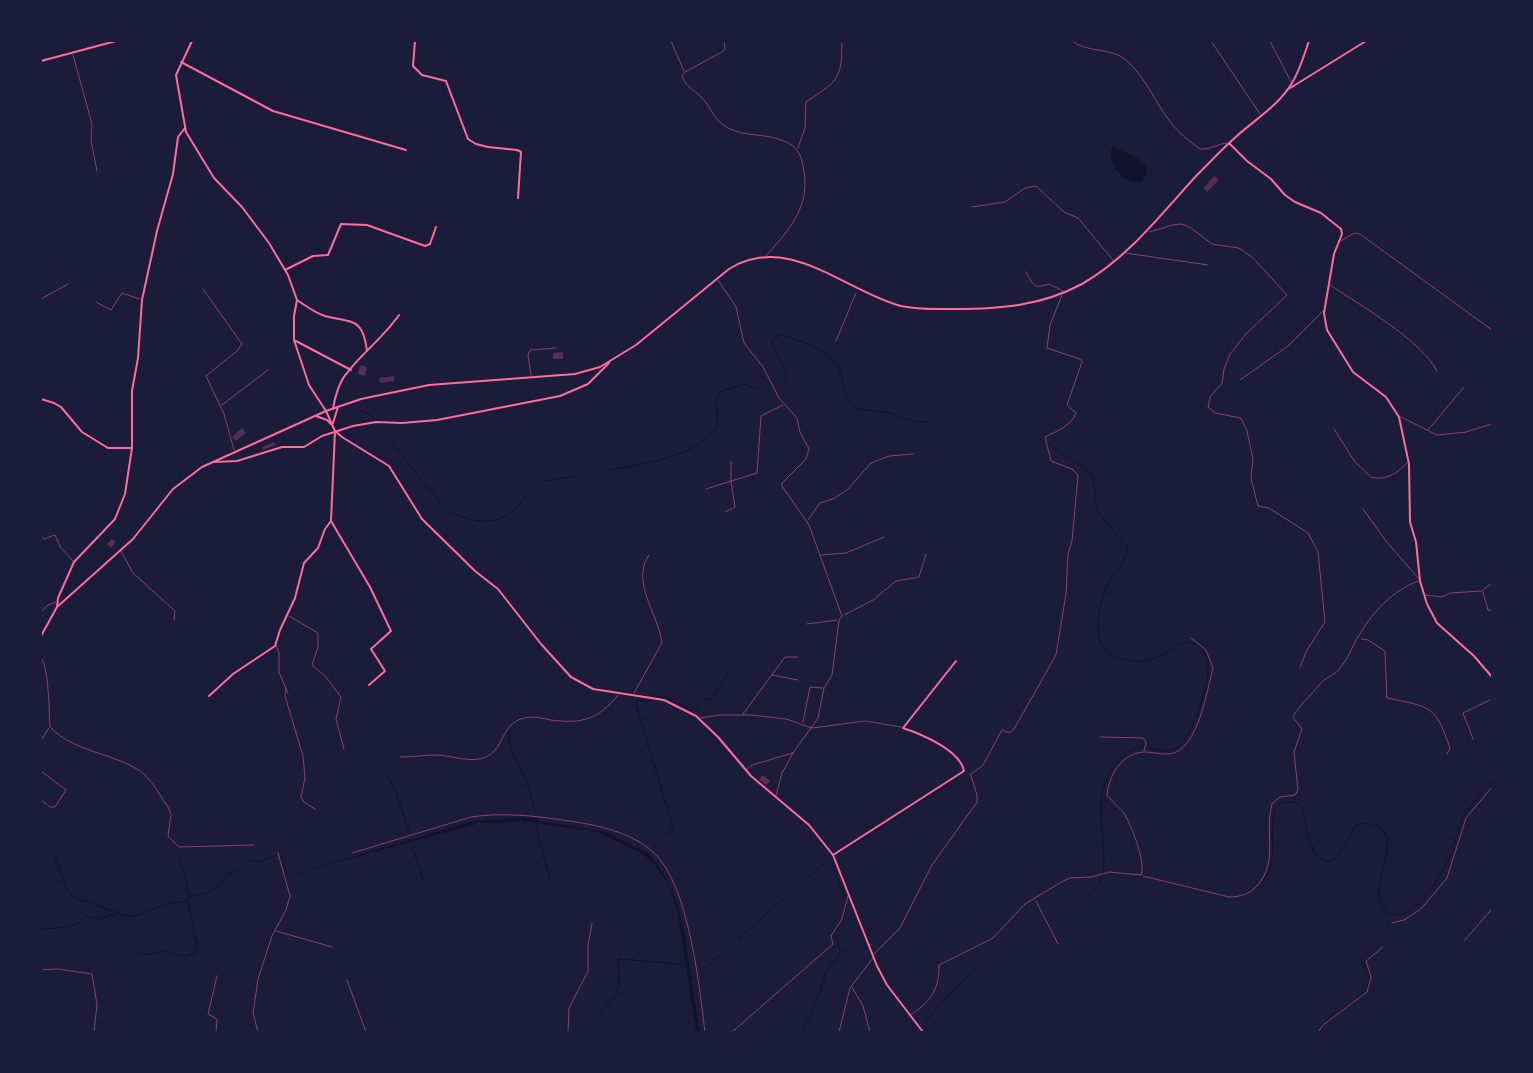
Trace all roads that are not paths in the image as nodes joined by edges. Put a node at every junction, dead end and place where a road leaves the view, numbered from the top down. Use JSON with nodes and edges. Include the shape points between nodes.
{"nodes":[{"id":1,"x":116,"y":41,"type":"edge"},
{"id":2,"x":192,"y":41,"type":"edge"},
{"id":3,"x":414,"y":41,"type":"edge"},
{"id":4,"x":671,"y":41,"type":"edge"},
{"id":5,"x":724,"y":41,"type":"edge"},
{"id":6,"x":842,"y":41,"type":"edge"},
{"id":7,"x":1072,"y":41,"type":"edge"},
{"id":8,"x":1211,"y":41,"type":"edge"},
{"id":9,"x":1270,"y":41,"type":"edge"},
{"id":10,"x":1309,"y":41,"type":"edge"},
{"id":11,"x":1366,"y":41,"type":"edge"},
{"id":12,"x":72,"y":53,"type":"junction"},
{"id":13,"x":41,"y":61,"type":"edge"},
{"id":14,"x":181,"y":62,"type":"junction"},
{"id":15,"x":685,"y":72,"type":"junction"},
{"id":16,"x":1292,"y":84,"type":"junction"},
{"id":17,"x":1287,"y":90,"type":"junction"},
{"id":18,"x":1261,"y":116,"type":"junction"},
{"id":19,"x":185,"y":128,"type":"junction"},
{"id":20,"x":1229,"y":143,"type":"junction"},
{"id":21,"x":406,"y":150,"type":"dead end"},
{"id":22,"x":798,"y":150,"type":"junction"},
{"id":23,"x":97,"y":171,"type":"dead end"},
{"id":24,"x":518,"y":198,"type":"dead end"},
{"id":25,"x":972,"y":207,"type":"dead end"},
{"id":26,"x":436,"y":226,"type":"dead end"},
{"id":27,"x":1341,"y":241,"type":"junction"},
{"id":28,"x":1123,"y":253,"type":"junction"},
{"id":29,"x":766,"y":256,"type":"junction"},
{"id":30,"x":1114,"y":261,"type":"junction"},
{"id":31,"x":1208,"y":265,"type":"dead end"},
{"id":32,"x":286,"y":270,"type":"junction"},
{"id":33,"x":1026,"y":272,"type":"dead end"},
{"id":34,"x":717,"y":278,"type":"junction"},
{"id":35,"x":68,"y":284,"type":"dead end"},
{"id":36,"x":1330,"y":285,"type":"junction"},
{"id":37,"x":203,"y":289,"type":"dead end"},
{"id":38,"x":1066,"y":292,"type":"junction"},
{"id":39,"x":856,"y":293,"type":"dead end"},
{"id":40,"x":1062,"y":293,"type":"junction"},
{"id":41,"x":41,"y":299,"type":"edge"},
{"id":42,"x":142,"y":300,"type":"junction"},
{"id":43,"x":297,"y":300,"type":"junction"},
{"id":44,"x":96,"y":302,"type":"dead end"},
{"id":45,"x":1324,"y":310,"type":"junction"},
{"id":46,"x":399,"y":315,"type":"dead end"},
{"id":47,"x":1492,"y":330,"type":"edge"},
{"id":48,"x":294,"y":340,"type":"junction"},
{"id":49,"x":836,"y":342,"type":"dead end"},
{"id":50,"x":556,"y":348,"type":"dead end"},
{"id":51,"x":367,"y":352,"type":"junction"},
{"id":52,"x":609,"y":363,"type":"junction"},
{"id":53,"x":268,"y":370,"type":"dead end"},
{"id":54,"x":351,"y":370,"type":"junction"},
{"id":55,"x":1437,"y":371,"type":"dead end"},
{"id":56,"x":531,"y":377,"type":"junction"},
{"id":57,"x":1240,"y":380,"type":"dead end"},
{"id":58,"x":1464,"y":387,"type":"dead end"},
{"id":59,"x":41,"y":399,"type":"edge"},
{"id":60,"x":784,"y":404,"type":"junction"},
{"id":61,"x":220,"y":406,"type":"junction"},
{"id":62,"x":338,"y":407,"type":"junction"},
{"id":63,"x":333,"y":409,"type":"junction"},
{"id":64,"x":326,"y":411,"type":"junction"},
{"id":65,"x":316,"y":416,"type":"junction"},
{"id":66,"x":1399,"y":416,"type":"junction"},
{"id":67,"x":1492,"y":424,"type":"edge"},
{"id":68,"x":333,"y":425,"type":"junction"},
{"id":69,"x":1334,"y":429,"type":"dead end"},
{"id":70,"x":335,"y":431,"type":"junction"},
{"id":71,"x":1427,"y":431,"type":"junction"},
{"id":72,"x":132,"y":448,"type":"junction"},
{"id":73,"x":235,"y":452,"type":"junction"},
{"id":74,"x":913,"y":454,"type":"dead end"},
{"id":75,"x":1409,"y":461,"type":"junction"},
{"id":76,"x":212,"y":462,"type":"junction"},
{"id":77,"x":731,"y":462,"type":"dead end"},
{"id":78,"x":731,"y":481,"type":"junction"},
{"id":79,"x":706,"y":489,"type":"dead end"},
{"id":80,"x":1363,"y":509,"type":"dead end"},
{"id":81,"x":725,"y":512,"type":"dead end"},
{"id":82,"x":331,"y":522,"type":"junction"},
{"id":83,"x":807,"y":522,"type":"junction"},
{"id":84,"x":41,"y":536,"type":"edge"},
{"id":85,"x":884,"y":537,"type":"dead end"},
{"id":86,"x":121,"y":550,"type":"junction"},
{"id":87,"x":926,"y":554,"type":"dead end"},
{"id":88,"x":650,"y":555,"type":"dead end"},
{"id":89,"x":820,"y":555,"type":"junction"},
{"id":90,"x":74,"y":562,"type":"junction"},
{"id":91,"x":1420,"y":581,"type":"junction"},
{"id":92,"x":1492,"y":583,"type":"edge"},
{"id":93,"x":1482,"y":591,"type":"junction"},
{"id":94,"x":1424,"y":594,"type":"junction"},
{"id":95,"x":57,"y":602,"type":"junction"},
{"id":96,"x":57,"y":607,"type":"junction"},
{"id":97,"x":1492,"y":611,"type":"edge"},
{"id":98,"x":41,"y":612,"type":"edge"},
{"id":99,"x":287,"y":616,"type":"junction"},
{"id":100,"x":842,"y":616,"type":"junction"},
{"id":101,"x":174,"y":620,"type":"dead end"},
{"id":102,"x":839,"y":620,"type":"junction"},
{"id":103,"x":807,"y":624,"type":"dead end"},
{"id":104,"x":41,"y":636,"type":"edge"},
{"id":105,"x":1191,"y":638,"type":"dead end"},
{"id":106,"x":275,"y":644,"type":"junction"},
{"id":107,"x":798,"y":657,"type":"dead end"},
{"id":108,"x":41,"y":658,"type":"edge"},
{"id":109,"x":956,"y":661,"type":"dead end"},
{"id":110,"x":771,"y":674,"type":"junction"},
{"id":111,"x":1492,"y":677,"type":"edge"},
{"id":112,"x":798,"y":680,"type":"dead end"},
{"id":113,"x":369,"y":685,"type":"dead end"},
{"id":114,"x":286,"y":688,"type":"junction"},
{"id":115,"x":824,"y":688,"type":"junction"},
{"id":116,"x":288,"y":693,"type":"dead end"},
{"id":117,"x":619,"y":694,"type":"junction"},
{"id":118,"x":633,"y":694,"type":"junction"},
{"id":119,"x":209,"y":696,"type":"dead end"},
{"id":120,"x":1492,"y":700,"type":"edge"},
{"id":121,"x":742,"y":715,"type":"junction"},
{"id":122,"x":699,"y":719,"type":"junction"},
{"id":123,"x":803,"y":724,"type":"junction"},
{"id":124,"x":50,"y":727,"type":"junction"},
{"id":125,"x":812,"y":728,"type":"junction"},
{"id":126,"x":903,"y":728,"type":"junction"},
{"id":127,"x":1100,"y":737,"type":"dead end"},
{"id":128,"x":1473,"y":739,"type":"dead end"},
{"id":129,"x":41,"y":740,"type":"edge"},
{"id":130,"x":344,"y":749,"type":"dead end"},
{"id":131,"x":792,"y":752,"type":"junction"},
{"id":132,"x":1144,"y":752,"type":"junction"},
{"id":133,"x":400,"y":757,"type":"dead end"},
{"id":134,"x":746,"y":770,"type":"junction"},
{"id":135,"x":964,"y":770,"type":"junction"},
{"id":136,"x":41,"y":771,"type":"edge"},
{"id":137,"x":970,"y":775,"type":"junction"},
{"id":138,"x":1492,"y":787,"type":"edge"},
{"id":139,"x":776,"y":797,"type":"junction"},
{"id":140,"x":41,"y":800,"type":"edge"},
{"id":141,"x":316,"y":809,"type":"dead end"},
{"id":142,"x":254,"y":846,"type":"dead end"},
{"id":143,"x":278,"y":853,"type":"dead end"},
{"id":144,"x":352,"y":853,"type":"dead end"},
{"id":145,"x":833,"y":855,"type":"junction"},
{"id":146,"x":1141,"y":875,"type":"junction"},
{"id":147,"x":849,"y":892,"type":"junction"},
{"id":148,"x":1035,"y":899,"type":"junction"},
{"id":149,"x":1492,"y":909,"type":"edge"},
{"id":150,"x":592,"y":923,"type":"dead end"},
{"id":151,"x":1392,"y":923,"type":"dead end"},
{"id":152,"x":274,"y":931,"type":"junction"},
{"id":153,"x":1464,"y":940,"type":"dead end"},
{"id":154,"x":1058,"y":944,"type":"dead end"},
{"id":155,"x":332,"y":947,"type":"dead end"},
{"id":156,"x":1384,"y":947,"type":"dead end"},
{"id":157,"x":874,"y":956,"type":"junction"},
{"id":158,"x":41,"y":970,"type":"edge"},
{"id":159,"x":217,"y":976,"type":"dead end"},
{"id":160,"x":347,"y":980,"type":"dead end"},
{"id":161,"x":851,"y":986,"type":"junction"},
{"id":162,"x":909,"y":1016,"type":"junction"},
{"id":163,"x":94,"y":1032,"type":"edge"},
{"id":164,"x":216,"y":1032,"type":"edge"},
{"id":165,"x":258,"y":1032,"type":"edge"},
{"id":166,"x":366,"y":1032,"type":"edge"},
{"id":167,"x":568,"y":1032,"type":"edge"},
{"id":168,"x":705,"y":1032,"type":"edge"},
{"id":169,"x":732,"y":1032,"type":"edge"},
{"id":170,"x":839,"y":1032,"type":"edge"},
{"id":171,"x":870,"y":1032,"type":"edge"},
{"id":172,"x":923,"y":1032,"type":"edge"},
{"id":173,"x":1318,"y":1032,"type":"edge"}],
"edges":[{"from":1,"to":12,"type":"street"},
{"from":2,"to":14,"type":"street"},
{"from":3,"to":24,"type":"street","via":[[413,66],[422,75],[446,81],[468,139],[476,144],[520,152]]},
{"from":4,"to":15,"type":"lane"},
{"from":5,"to":15,"type":"lane","via":[[722,52]]},
{"from":6,"to":22,"type":"lane","via":[[842,66],[838,78],[806,102],[805,128]]},
{"from":7,"to":20,"type":"lane","via":[[1109,51],[1126,60],[1170,122],[1200,149]]},
{"from":8,"to":18,"type":"lane"},
{"from":9,"to":16,"type":"lane"},
{"from":10,"to":16,"type":"street"},
{"from":11,"to":17,"type":"street"},
{"from":12,"to":13,"type":"street"},
{"from":12,"to":23,"type":"lane","via":[[92,124],[90,141]]},
{"from":14,"to":19,"type":"street","via":[[176,79]]},
{"from":14,"to":21,"type":"street","via":[[274,111]]},
{"from":15,"to":22,"type":"lane","via":[[683,80],[723,125],[737,132],[777,138]]},
{"from":16,"to":17,"type":"street"},
{"from":17,"to":18,"type":"street"},
{"from":18,"to":20,"type":"street"},
{"from":19,"to":32,"type":"street","via":[[214,178],[242,207]]},
{"from":19,"to":42,"type":"street","via":[[178,137],[173,174],[156,231]]},
{"from":20,"to":27,"type":"street","via":[[1285,195],[1321,213],[1338,226]]},
{"from":20,"to":28,"type":"street"},
{"from":22,"to":29,"type":"lane","via":[[806,180],[803,205],[793,224]]},
{"from":25,"to":30,"type":"lane","via":[[1005,202],[1024,188],[1036,186],[1064,212],[1078,218]]},
{"from":26,"to":32,"type":"street","via":[[428,246],[367,225],[342,224],[328,255],[313,256]]},
{"from":27,"to":36,"type":"street","via":[[1334,254]]},
{"from":27,"to":47,"type":"lane","via":[[1354,233],[1360,234]]},
{"from":28,"to":30,"type":"street"},
{"from":28,"to":31,"type":"lane"},
{"from":29,"to":34,"type":"street","via":[[738,264]]},
{"from":29,"to":40,"type":"street","via":[[799,261],[891,302],[920,309],[1013,307]]},
{"from":30,"to":38,"type":"street"},
{"from":32,"to":43,"type":"street"},
{"from":33,"to":38,"type":"lane","via":[[1035,286],[1049,284]]},
{"from":34,"to":52,"type":"street","via":[[636,345]]},
{"from":34,"to":60,"type":"lane","via":[[736,306],[744,343],[763,367]]},
{"from":35,"to":41,"type":"lane"},
{"from":36,"to":45,"type":"street"},
{"from":36,"to":55,"type":"lane","via":[[1428,355]]},
{"from":37,"to":61,"type":"lane","via":[[242,344],[206,376]]},
{"from":38,"to":40,"type":"street"},
{"from":39,"to":49,"type":"lane"},
{"from":40,"to":137,"type":"lane","via":[[1050,325],[1047,348],[1082,362],[1067,405],[1076,413],[1075,416],[1067,425],[1045,437],[1051,461],[1072,469],[1078,475],[1059,646],[1014,729],[1009,733],[1002,730],[982,765]]},
{"from":42,"to":44,"type":"lane","via":[[122,293],[111,310]]},
{"from":42,"to":72,"type":"street","via":[[132,391]]},
{"from":43,"to":48,"type":"street"},
{"from":43,"to":51,"type":"street","via":[[323,316],[354,322],[363,333]]},
{"from":45,"to":57,"type":"lane","via":[[1288,346]]},
{"from":45,"to":66,"type":"street","via":[[1327,330],[1353,372],[1386,397]]},
{"from":46,"to":51,"type":"street","via":[[387,333]]},
{"from":48,"to":54,"type":"street"},
{"from":48,"to":64,"type":"street","via":[[310,385]]},
{"from":50,"to":56,"type":"lane","via":[[530,350]]},
{"from":51,"to":54,"type":"street"},
{"from":52,"to":56,"type":"street","via":[[581,373]]},
{"from":52,"to":70,"type":"street","via":[[588,384],[560,396],[437,420],[376,422]]},
{"from":53,"to":61,"type":"lane"},
{"from":54,"to":63,"type":"street","via":[[336,395]]},
{"from":56,"to":62,"type":"street","via":[[429,385]]},
{"from":58,"to":71,"type":"lane"},
{"from":59,"to":72,"type":"street","via":[[54,402],[82,432],[108,448]]},
{"from":60,"to":78,"type":"lane","via":[[761,416],[757,473]]},
{"from":60,"to":83,"type":"lane","via":[[797,418],[810,453],[782,486]]},
{"from":61,"to":73,"type":"lane"},
{"from":62,"to":63,"type":"street"},
{"from":62,"to":68,"type":"street"},
{"from":63,"to":64,"type":"street"},
{"from":64,"to":65,"type":"street"},
{"from":64,"to":68,"type":"street"},
{"from":65,"to":68,"type":"street"},
{"from":65,"to":73,"type":"street"},
{"from":66,"to":71,"type":"lane"},
{"from":66,"to":75,"type":"street"},
{"from":67,"to":71,"type":"lane","via":[[1466,432],[1437,435]]},
{"from":68,"to":70,"type":"street"},
{"from":69,"to":75,"type":"lane","via":[[1355,462],[1371,477],[1396,474]]},
{"from":70,"to":76,"type":"street","via":[[304,447],[282,446],[237,461]]},
{"from":70,"to":82,"type":"street"},
{"from":70,"to":117,"type":"street","via":[[389,466],[431,529],[498,588],[537,640],[572,677],[593,689]]},
{"from":72,"to":90,"type":"street","via":[[119,511],[109,527]]},
{"from":73,"to":76,"type":"street"},
{"from":74,"to":83,"type":"lane","via":[[889,456],[871,463],[847,490],[820,503]]},
{"from":75,"to":91,"type":"street","via":[[1410,522],[1418,552]]},
{"from":76,"to":86,"type":"street","via":[[173,489],[145,526]]},
{"from":77,"to":78,"type":"lane"},
{"from":78,"to":79,"type":"lane"},
{"from":78,"to":81,"type":"lane","via":[[735,507]]},
{"from":80,"to":91,"type":"lane"},
{"from":82,"to":99,"type":"street","via":[[318,548],[304,563]]},
{"from":82,"to":113,"type":"street","via":[[370,587],[391,631],[371,649],[385,671]]},
{"from":83,"to":89,"type":"lane"},
{"from":84,"to":90,"type":"lane","via":[[44,539],[55,535],[61,548]]},
{"from":85,"to":89,"type":"lane","via":[[846,553]]},
{"from":86,"to":96,"type":"street"},
{"from":86,"to":101,"type":"lane","via":[[133,573],[175,610]]},
{"from":87,"to":100,"type":"lane","via":[[919,577],[896,581],[873,600]]},
{"from":88,"to":118,"type":"lane","via":[[644,562],[645,593],[662,643]]},
{"from":89,"to":100,"type":"lane"},
{"from":90,"to":95,"type":"street"},
{"from":91,"to":94,"type":"street"},
{"from":91,"to":146,"type":"lane","via":[[1399,588],[1377,610],[1340,668],[1293,714],[1302,729],[1294,756],[1298,790],[1295,795],[1277,798],[1272,804],[1270,858],[1259,883],[1242,896],[1230,897]]},
{"from":92,"to":93,"type":"lane"},
{"from":93,"to":94,"type":"lane","via":[[1450,592],[1438,597]]},
{"from":93,"to":97,"type":"lane","via":[[1488,610]]},
{"from":94,"to":111,"type":"street","via":[[1437,623]]},
{"from":95,"to":96,"type":"street"},
{"from":95,"to":98,"type":"lane"},
{"from":96,"to":104,"type":"street"},
{"from":99,"to":106,"type":"street"},
{"from":99,"to":130,"type":"lane","via":[[318,633],[318,647],[312,665],[341,697],[336,719]]},
{"from":100,"to":102,"type":"lane"},
{"from":102,"to":103,"type":"lane"},
{"from":102,"to":115,"type":"lane","via":[[832,675]]},
{"from":105,"to":132,"type":"lane","via":[[1206,650],[1213,664],[1194,732],[1179,751],[1164,754]]},
{"from":106,"to":114,"type":"lane","via":[[279,652],[279,672]]},
{"from":106,"to":119,"type":"street"},
{"from":107,"to":110,"type":"lane","via":[[787,656]]},
{"from":108,"to":124,"type":"lane","via":[[47,669]]},
{"from":109,"to":126,"type":"street"},
{"from":110,"to":112,"type":"lane"},
{"from":110,"to":121,"type":"lane"},
{"from":114,"to":116,"type":"lane"},
{"from":114,"to":141,"type":"lane","via":[[284,696],[303,756],[305,778],[301,797]]},
{"from":115,"to":123,"type":"lane","via":[[810,687]]},
{"from":115,"to":125,"type":"lane","via":[[818,718]]},
{"from":117,"to":118,"type":"street"},
{"from":117,"to":133,"type":"lane","via":[[585,721],[531,717],[518,720],[507,728],[495,749],[482,758]]},
{"from":118,"to":122,"type":"street","via":[[664,700]]},
{"from":120,"to":128,"type":"lane","via":[[1462,713]]},
{"from":121,"to":122,"type":"lane"},
{"from":121,"to":123,"type":"lane","via":[[777,717]]},
{"from":122,"to":134,"type":"street"},
{"from":123,"to":125,"type":"lane"},
{"from":124,"to":129,"type":"lane"},
{"from":124,"to":142,"type":"lane","via":[[91,751],[141,771],[168,807],[171,814],[168,836],[179,847]]},
{"from":125,"to":126,"type":"lane","via":[[866,721]]},
{"from":125,"to":131,"type":"lane"},
{"from":126,"to":135,"type":"street","via":[[947,749]]},
{"from":127,"to":132,"type":"lane","via":[[1143,738],[1146,742]]},
{"from":131,"to":134,"type":"lane"},
{"from":131,"to":139,"type":"lane"},
{"from":132,"to":146,"type":"lane","via":[[1119,765],[1110,780],[1107,794],[1130,824],[1140,856]]},
{"from":134,"to":139,"type":"street"},
{"from":135,"to":137,"type":"lane"},
{"from":135,"to":145,"type":"street"},
{"from":136,"to":140,"type":"lane","via":[[66,790],[55,807]]},
{"from":137,"to":157,"type":"lane","via":[[978,794],[977,802],[932,865],[896,934]]},
{"from":138,"to":151,"type":"lane","via":[[1466,818],[1447,878],[1421,909],[1404,920]]},
{"from":139,"to":145,"type":"street","via":[[809,824]]},
{"from":143,"to":152,"type":"lane","via":[[290,896]]},
{"from":144,"to":168,"type":"lane","via":[[471,817],[496,814],[530,815],[590,824],[629,838],[654,853],[677,887]]},
{"from":145,"to":147,"type":"street"},
{"from":146,"to":148,"type":"lane","via":[[1109,872],[1070,878]]},
{"from":147,"to":157,"type":"street"},
{"from":147,"to":169,"type":"lane","via":[[842,919],[831,936],[833,944]]},
{"from":148,"to":154,"type":"lane"},
{"from":148,"to":162,"type":"lane","via":[[1025,904],[994,938],[939,965],[940,976],[935,993]]},
{"from":149,"to":153,"type":"lane"},
{"from":150,"to":167,"type":"lane","via":[[588,971],[569,1008]]},
{"from":152,"to":155,"type":"lane"},
{"from":152,"to":165,"type":"lane","via":[[255,994],[253,1013]]},
{"from":156,"to":173,"type":"lane","via":[[1366,962],[1371,977],[1367,992]]},
{"from":157,"to":161,"type":"lane"},
{"from":157,"to":162,"type":"street","via":[[887,985]]},
{"from":158,"to":163,"type":"lane","via":[[92,974],[98,1005]]},
{"from":159,"to":164,"type":"lane","via":[[208,1014],[217,1019]]},
{"from":160,"to":166,"type":"lane"},
{"from":161,"to":170,"type":"lane"},
{"from":161,"to":171,"type":"lane","via":[[863,1006]]},
{"from":162,"to":172,"type":"street"}]}
